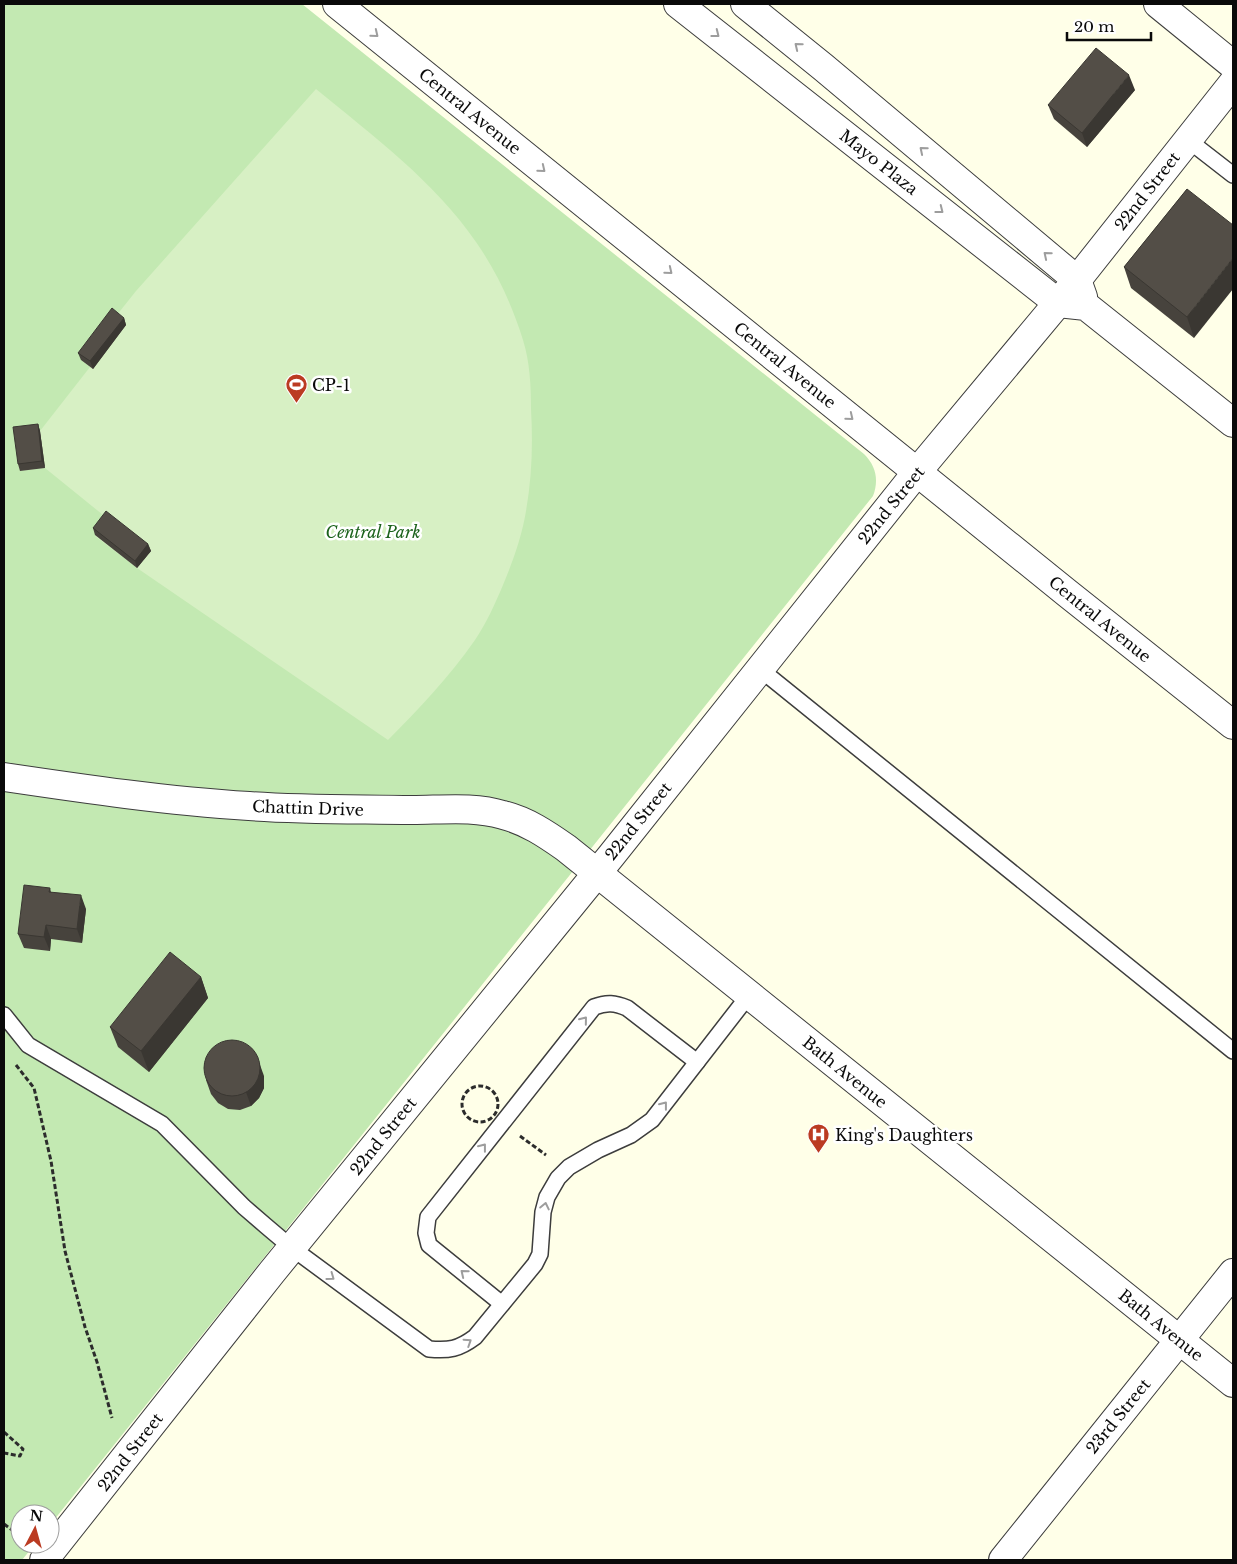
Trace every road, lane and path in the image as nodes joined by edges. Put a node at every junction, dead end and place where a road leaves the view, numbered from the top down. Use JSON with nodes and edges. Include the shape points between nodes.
{"nodes":[{"id":1,"x":678,"y":4,"type":"edge"},
{"id":2,"x":745,"y":4,"type":"edge"},
{"id":3,"x":1158,"y":4,"type":"edge"},
{"id":4,"x":344,"y":6,"type":"edge"},
{"id":5,"x":1233,"y":65,"type":"edge"},
{"id":6,"x":1233,"y":83,"type":"edge"},
{"id":7,"x":1188,"y":140,"type":"junction"},
{"id":8,"x":1233,"y":175,"type":"edge"},
{"id":9,"x":1076,"y":280,"type":"junction"},
{"id":10,"x":1058,"y":303,"type":"junction"},
{"id":11,"x":1086,"y":306,"type":"junction"},
{"id":12,"x":1233,"y":424,"type":"edge"},
{"id":13,"x":917,"y":472,"type":"junction"},
{"id":14,"x":760,"y":669,"type":"junction"},
{"id":15,"x":1233,"y":726,"type":"edge"},
{"id":16,"x":4,"y":777,"type":"edge"},
{"id":17,"x":597,"y":873,"type":"junction"},
{"id":18,"x":749,"y":995,"type":"junction"},
{"id":19,"x":4,"y":1015,"type":"edge"},
{"id":20,"x":1233,"y":1051,"type":"edge"},
{"id":21,"x":13,"y":1059,"type":"dead end"},
{"id":22,"x":697,"y":1062,"type":"junction"},
{"id":23,"x":461,"y":1089,"type":"dead end"},
{"id":24,"x":466,"y":1093,"type":"junction"},
{"id":25,"x":495,"y":1094,"type":"dead end"},
{"id":26,"x":474,"y":1121,"type":"dead end"},
{"id":27,"x":292,"y":1248,"type":"junction"},
{"id":28,"x":1233,"y":1273,"type":"edge"},
{"id":29,"x":502,"y":1304,"type":"junction"},
{"id":30,"x":1180,"y":1340,"type":"junction"},
{"id":31,"x":1233,"y":1383,"type":"edge"},
{"id":32,"x":112,"y":1418,"type":"dead end"},
{"id":33,"x":4,"y":1432,"type":"edge"},
{"id":34,"x":4,"y":1453,"type":"edge"},
{"id":35,"x":44,"y":1560,"type":"edge"},
{"id":36,"x":1003,"y":1560,"type":"edge"}],
"edges":[{"from":1,"to":10,"type":"street","name":"Mayo Plaza","one_way":true},
{"from":9,"to":2,"type":"street","one_way":true},
{"from":3,"to":5,"type":"street"},
{"from":4,"to":13,"type":"street","name":"Central Avenue","one_way":true},
{"from":6,"to":7,"type":"street","name":"22nd Street"},
{"from":7,"to":8,"type":"lane"},
{"from":7,"to":9,"type":"street","name":"22nd Street"},
{"from":9,"to":10,"type":"street","name":"22nd Street"},
{"from":9,"to":11,"type":"street"},
{"from":10,"to":11,"type":"street"},
{"from":10,"to":13,"type":"street","name":"22nd Street"},
{"from":11,"to":12,"type":"street"},
{"from":13,"to":14,"type":"street","name":"22nd Street"},
{"from":13,"to":15,"type":"street","name":"Central Avenue"},
{"from":14,"to":17,"type":"street","name":"22nd Street"},
{"from":14,"to":20,"type":"lane"},
{"from":16,"to":17,"type":"street","name":"Chattin Drive","via":[[154,798],[250,806],[477,810],[502,814],[542,831]]},
{"from":17,"to":18,"type":"street","name":"Bath Avenue"},
{"from":17,"to":27,"type":"street","name":"22nd Street"},
{"from":18,"to":22,"type":"lane"},
{"from":18,"to":30,"type":"street","name":"Bath Avenue"},
{"from":19,"to":27,"type":"lane","via":[[28,1044],[162,1124],[244,1207]]},
{"from":21,"to":32,"type":"path","via":[[34,1088],[51,1161],[65,1251]]},
{"from":29,"to":22,"type":"lane","one_way":true,"via":[[540,1254],[543,1212],[558,1178],[569,1167],[631,1135],[652,1120]]},
{"from":29,"to":22,"type":"lane","one_way":true,"via":[[429,1245],[426,1233],[428,1217],[594,1007],[604,1003],[628,1008]]},
{"from":23,"to":24,"type":"path"},
{"from":24,"to":25,"type":"path","via":[[478,1086],[487,1087]]},
{"from":24,"to":26,"type":"path","via":[[462,1107],[465,1115]]},
{"from":27,"to":29,"type":"lane","one_way":true,"via":[[429,1349],[445,1351],[463,1346],[475,1337]]},
{"from":27,"to":35,"type":"street","name":"22nd Street"},
{"from":28,"to":30,"type":"street","name":"23rd Street"},
{"from":30,"to":31,"type":"street","name":"Bath Avenue"},
{"from":30,"to":36,"type":"street","name":"23rd Street"},
{"from":33,"to":34,"type":"path","via":[[23,1450],[20,1456]]}]}
